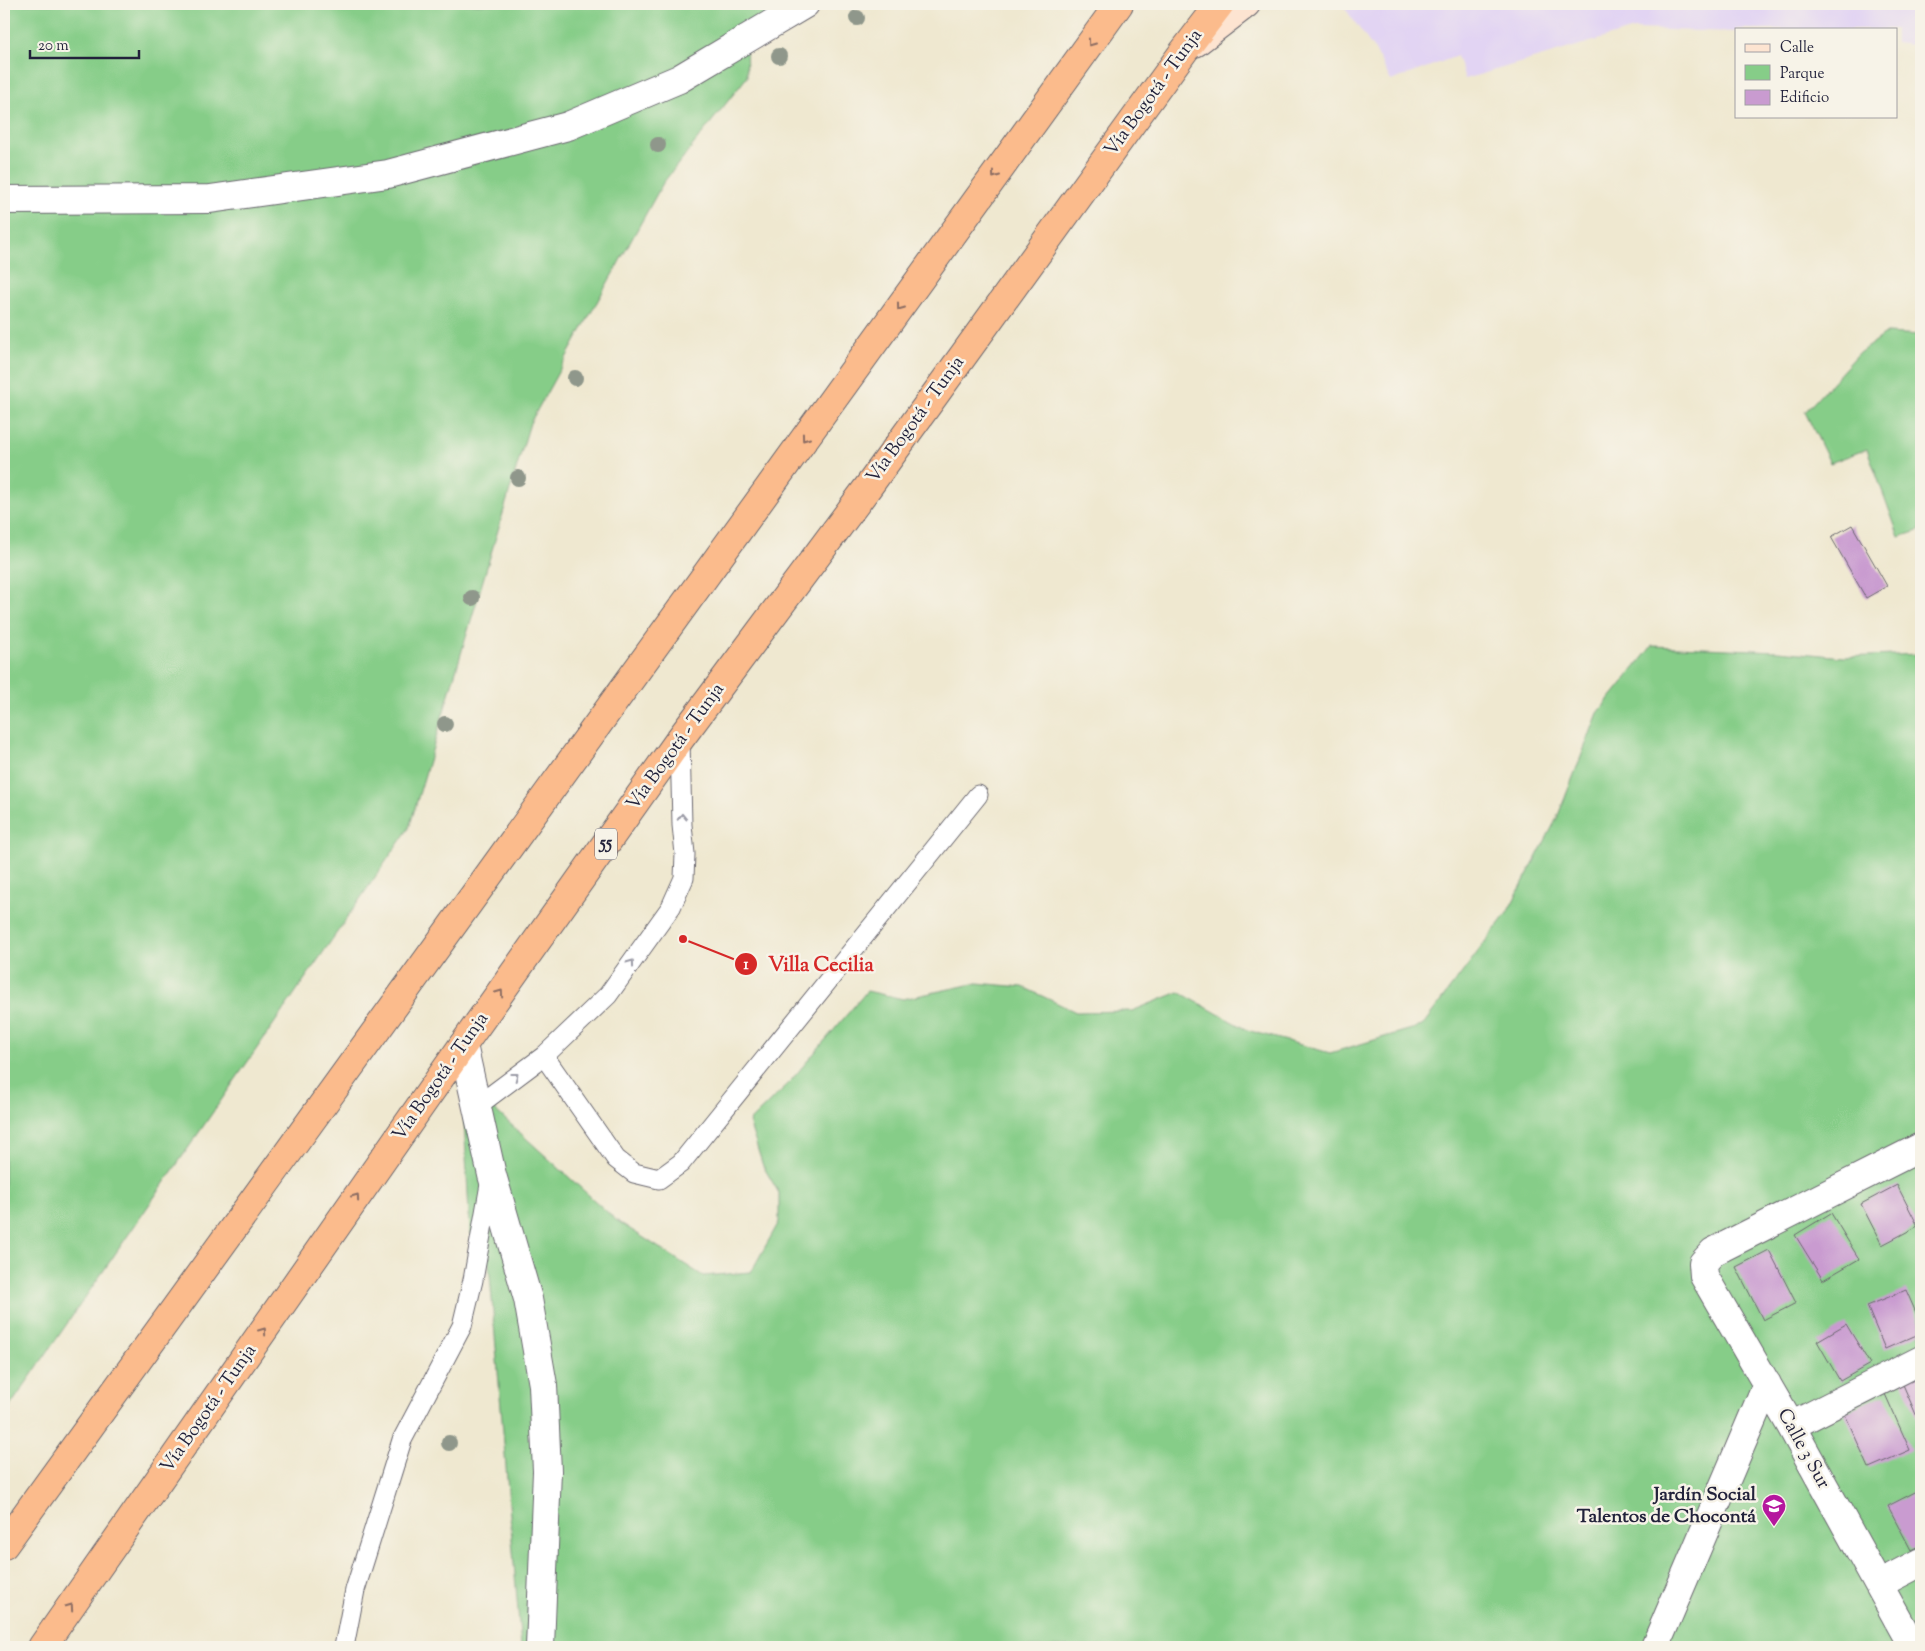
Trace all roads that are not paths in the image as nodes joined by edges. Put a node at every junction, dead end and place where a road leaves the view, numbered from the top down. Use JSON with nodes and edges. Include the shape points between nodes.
{"nodes":[{"id":1,"x":805,"y":4,"type":"edge"},
{"id":2,"x":1119,"y":4,"type":"edge"},
{"id":3,"x":1220,"y":4,"type":"edge"},
{"id":4,"x":1246,"y":4,"type":"edge"},
{"id":5,"x":1184,"y":51,"type":"junction"},
{"id":6,"x":4,"y":200,"type":"edge"},
{"id":7,"x":680,"y":739,"type":"junction"},
{"id":8,"x":978,"y":795,"type":"dead end"},
{"id":9,"x":463,"y":1045,"type":"junction"},
{"id":10,"x":544,"y":1056,"type":"junction"},
{"id":11,"x":477,"y":1106,"type":"junction"},
{"id":12,"x":1921,"y":1147,"type":"edge"},
{"id":13,"x":492,"y":1175,"type":"junction"},
{"id":14,"x":1921,"y":1360,"type":"edge"},
{"id":15,"x":1767,"y":1384,"type":"junction"},
{"id":16,"x":1791,"y":1426,"type":"junction"},
{"id":17,"x":4,"y":1545,"type":"edge"},
{"id":18,"x":1921,"y":1562,"type":"edge"},
{"id":19,"x":1879,"y":1584,"type":"junction"},
{"id":20,"x":42,"y":1647,"type":"edge"},
{"id":21,"x":344,"y":1647,"type":"edge"},
{"id":22,"x":540,"y":1647,"type":"edge"},
{"id":23,"x":1655,"y":1647,"type":"edge"},
{"id":24,"x":1913,"y":1647,"type":"edge"}],
"edges":[{"from":1,"to":6,"type":"street","via":[[679,79],[568,126],[388,174],[210,199]]},
{"from":2,"to":17,"type":"highway","one_way":true},
{"from":3,"to":5,"type":"highway","name":"Vía Bogotá - Tunja","number":"55"},
{"from":4,"to":5,"type":"street"},
{"from":5,"to":7,"type":"highway","name":"Vía Bogotá - Tunja","number":"55","via":[[874,479]]},
{"from":9,"to":7,"type":"highway","name":"Vía Bogotá - Tunja","number":"55","one_way":true},
{"from":10,"to":7,"type":"lane","one_way":true,"via":[[608,995],[671,908],[684,878]]},
{"from":8,"to":10,"type":"lane","via":[[681,1163],[660,1178],[634,1173],[616,1159]]},
{"from":9,"to":11,"type":"street"},
{"from":20,"to":9,"type":"highway","name":"Vía Bogotá - Tunja","number":"55","one_way":true},
{"from":11,"to":10,"type":"lane","one_way":true},
{"from":11,"to":13,"type":"street"},
{"from":12,"to":15,"type":"street","name":"Calle 3 Sur","via":[[1713,1252],[1704,1263],[1704,1276]]},
{"from":13,"to":21,"type":"lane","via":[[462,1326],[402,1440],[356,1590]]},
{"from":13,"to":22,"type":"street","via":[[528,1299],[543,1385],[547,1471]]},
{"from":14,"to":16,"type":"street"},
{"from":15,"to":16,"type":"street","name":"Calle 3 Sur"},
{"from":15,"to":23,"type":"street"},
{"from":16,"to":19,"type":"street","name":"Calle 3 Sur"},
{"from":18,"to":19,"type":"street"},
{"from":19,"to":24,"type":"street","name":"Calle 3 Sur"}]}
